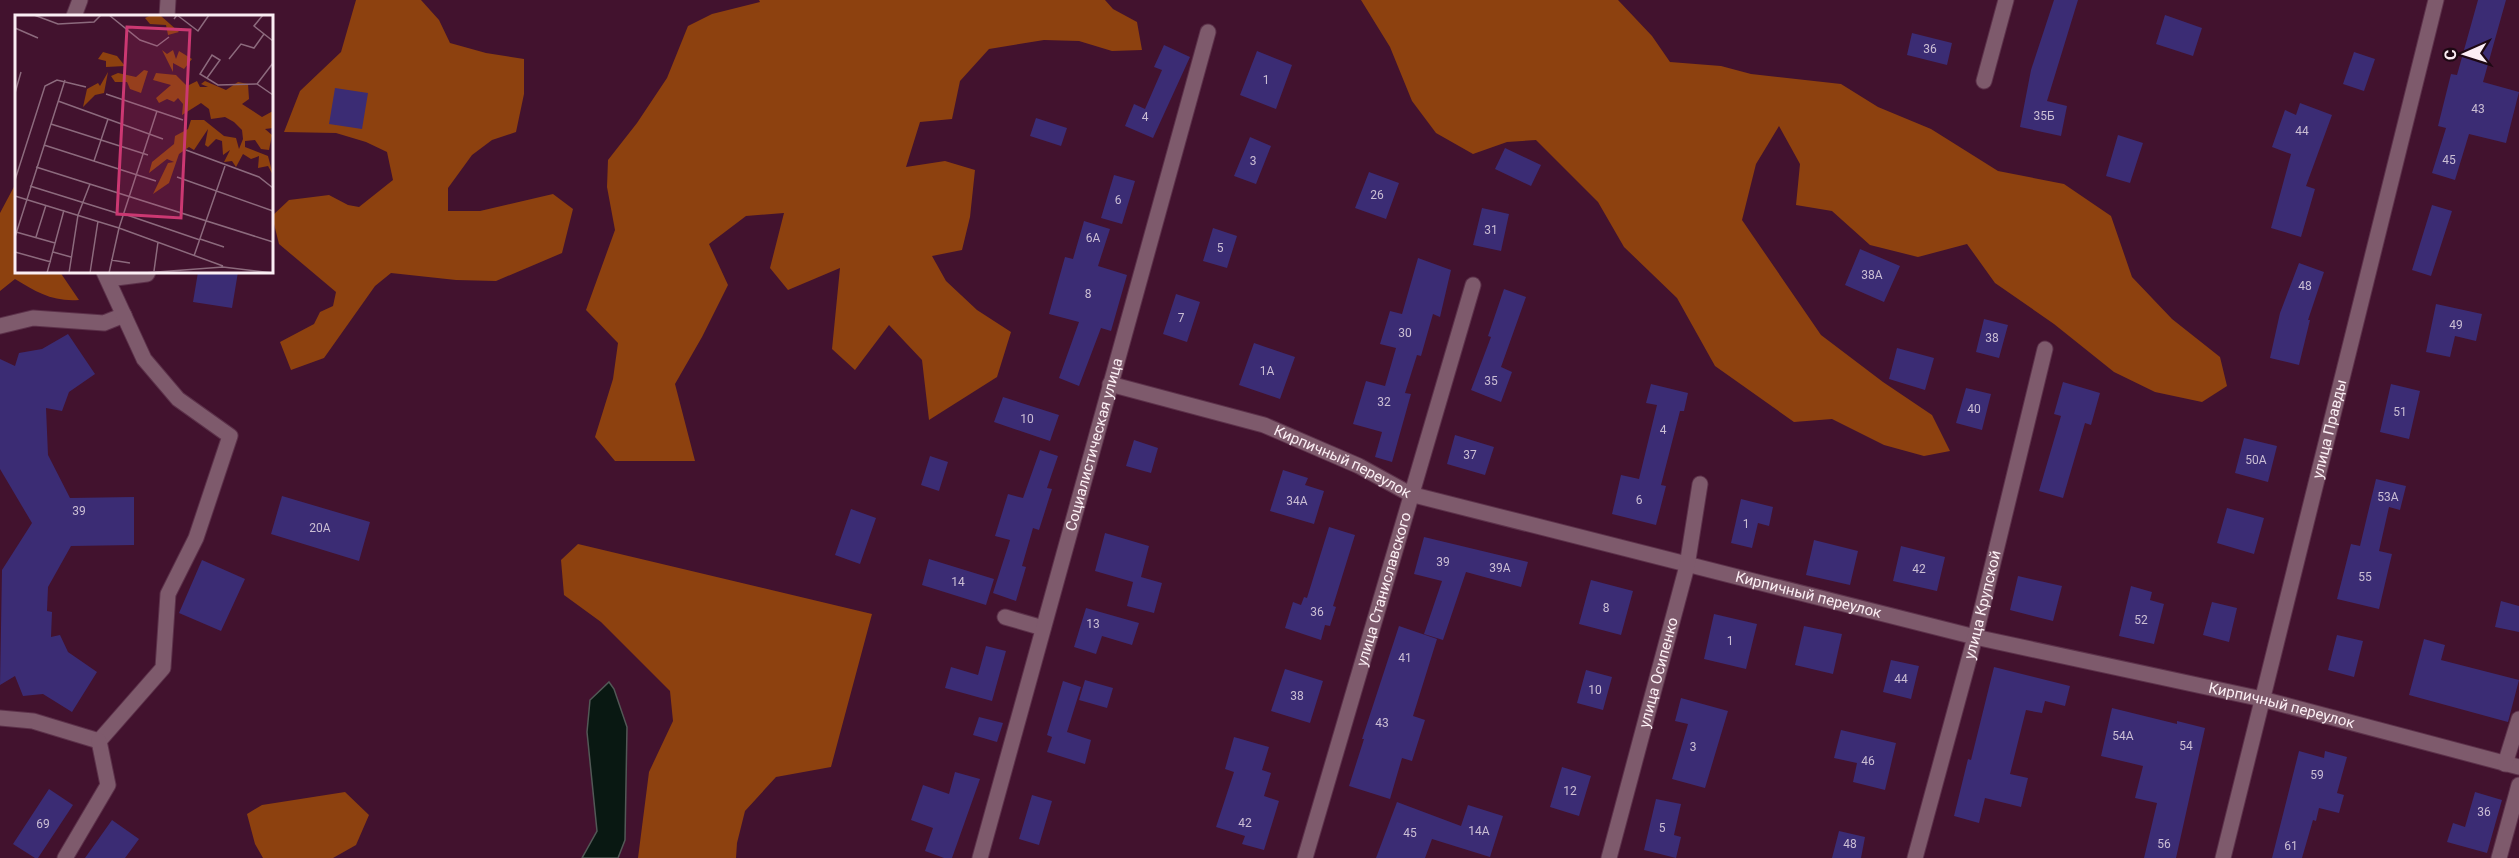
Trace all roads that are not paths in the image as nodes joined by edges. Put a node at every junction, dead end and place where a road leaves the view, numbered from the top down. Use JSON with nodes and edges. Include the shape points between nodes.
{"nodes":[{"id":1,"x":80,"y":0,"type":"edge"},
{"id":2,"x":168,"y":0,"type":"edge"},
{"id":3,"x":2006,"y":0,"type":"edge"},
{"id":4,"x":2436,"y":0,"type":"edge"},
{"id":5,"x":74,"y":15,"type":"edge"},
{"id":6,"x":167,"y":15,"type":"edge"},
{"id":7,"x":1208,"y":32,"type":"dead end"},
{"id":8,"x":1984,"y":81,"type":"dead end"},
{"id":9,"x":148,"y":273,"type":"edge"},
{"id":10,"x":106,"y":275,"type":"edge"},
{"id":11,"x":1473,"y":285,"type":"dead end"},
{"id":12,"x":124,"y":315,"type":"junction"},
{"id":13,"x":0,"y":326,"type":"edge"},
{"id":14,"x":2045,"y":349,"type":"dead end"},
{"id":15,"x":1110,"y":384,"type":"junction"},
{"id":16,"x":1700,"y":484,"type":"dead end"},
{"id":17,"x":1410,"y":494,"type":"junction"},
{"id":18,"x":1687,"y":566,"type":"junction"},
{"id":19,"x":1005,"y":617,"type":"dead end"},
{"id":20,"x":1043,"y":628,"type":"junction"},
{"id":21,"x":1975,"y":637,"type":"junction"},
{"id":22,"x":2262,"y":699,"type":"junction"},
{"id":23,"x":0,"y":718,"type":"edge"},
{"id":24,"x":2519,"y":719,"type":"edge"},
{"id":25,"x":99,"y":741,"type":"junction"},
{"id":26,"x":2512,"y":765,"type":"edge"},
{"id":27,"x":2519,"y":785,"type":"edge"},
{"id":28,"x":65,"y":858,"type":"edge"},
{"id":29,"x":980,"y":858,"type":"edge"},
{"id":30,"x":1305,"y":858,"type":"edge"},
{"id":31,"x":1610,"y":858,"type":"edge"},
{"id":32,"x":1916,"y":858,"type":"edge"},
{"id":33,"x":2223,"y":858,"type":"edge"},
{"id":34,"x":2499,"y":858,"type":"edge"}],
"edges":[{"from":1,"to":5,"type":"street"},
{"from":2,"to":6,"type":"street"},
{"from":3,"to":8,"type":"street"},
{"from":4,"to":22,"type":"street","name":"улица Правды"},
{"from":7,"to":15,"type":"street","name":"Социалистическая улица"},
{"from":9,"to":10,"type":"street"},
{"from":10,"to":12,"type":"street"},
{"from":11,"to":17,"type":"street","name":"улица Станиславского"},
{"from":12,"to":13,"type":"street","via":[[104,323],[33,318]]},
{"from":12,"to":25,"type":"street","via":[[144,359],[178,399],[230,435],[196,538],[168,594],[163,668]]},
{"from":14,"to":21,"type":"street","name":"улица Крупской"},
{"from":15,"to":17,"type":"street","name":"Кирпичный переулок","via":[[1264,425],[1359,466]]},
{"from":15,"to":20,"type":"street","name":"Социалистическая улица"},
{"from":16,"to":18,"type":"street","name":"улица Осипенко"},
{"from":17,"to":18,"type":"street","name":"Кирпичный переулок"},
{"from":17,"to":30,"type":"street","name":"улица Станиславского"},
{"from":18,"to":21,"type":"street","name":"Кирпичный переулок"},
{"from":18,"to":31,"type":"street","name":"улица Осипенко"},
{"from":19,"to":20,"type":"street"},
{"from":20,"to":29,"type":"street","name":"Социалистическая улица"},
{"from":21,"to":22,"type":"street","name":"Кирпичный переулок"},
{"from":21,"to":32,"type":"street","name":"улица Крупской"},
{"from":22,"to":26,"type":"street","name":"Кирпичный переулок"},
{"from":22,"to":33,"type":"street","name":"улица Правды"},
{"from":23,"to":25,"type":"street","via":[[33,722]]},
{"from":24,"to":26,"type":"street"},
{"from":25,"to":28,"type":"street","via":[[108,785]]},
{"from":27,"to":34,"type":"street"}]}
